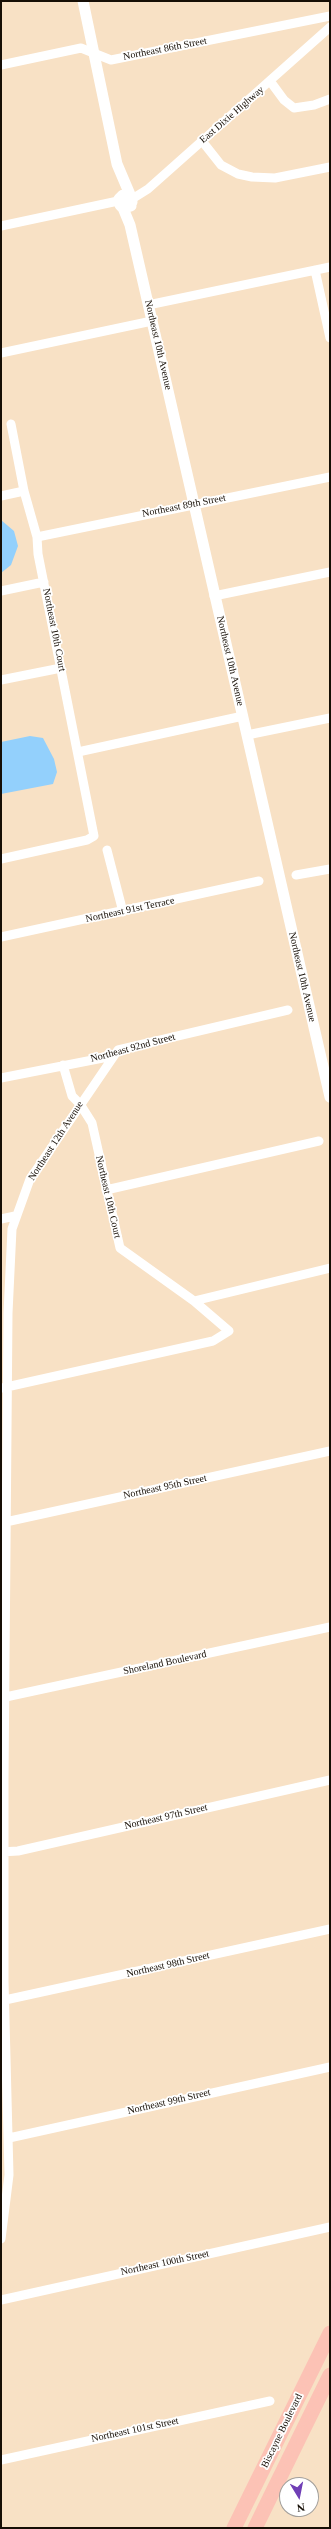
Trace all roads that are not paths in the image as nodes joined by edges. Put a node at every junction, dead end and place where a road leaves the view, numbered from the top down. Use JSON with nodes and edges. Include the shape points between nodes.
{"nodes":[{"id":1,"x":83,"y":1,"type":"edge"},
{"id":2,"x":330,"y":16,"type":"edge"},
{"id":3,"x":330,"y":27,"type":"edge"},
{"id":4,"x":94,"y":54,"type":"junction"},
{"id":5,"x":1,"y":65,"type":"edge"},
{"id":6,"x":270,"y":81,"type":"junction"},
{"id":7,"x":330,"y":99,"type":"edge"},
{"id":8,"x":202,"y":141,"type":"junction"},
{"id":9,"x":330,"y":167,"type":"edge"},
{"id":10,"x":126,"y":201,"type":"junction"},
{"id":11,"x":1,"y":226,"type":"edge"},
{"id":12,"x":330,"y":267,"type":"edge"},
{"id":13,"x":315,"y":270,"type":"junction"},
{"id":14,"x":148,"y":305,"type":"junction"},
{"id":15,"x":152,"y":321,"type":"junction"},
{"id":16,"x":330,"y":338,"type":"edge"},
{"id":17,"x":1,"y":353,"type":"edge"},
{"id":18,"x":11,"y":424,"type":"dead end"},
{"id":19,"x":330,"y":477,"type":"edge"},
{"id":20,"x":24,"y":492,"type":"junction"},
{"id":21,"x":1,"y":496,"type":"edge"},
{"id":22,"x":195,"y":505,"type":"junction"},
{"id":23,"x":37,"y":537,"type":"junction"},
{"id":24,"x":330,"y":572,"type":"edge"},
{"id":25,"x":44,"y":582,"type":"junction"},
{"id":26,"x":1,"y":591,"type":"edge"},
{"id":27,"x":214,"y":596,"type":"junction"},
{"id":28,"x":61,"y":668,"type":"junction"},
{"id":29,"x":1,"y":680,"type":"edge"},
{"id":30,"x":243,"y":716,"type":"junction"},
{"id":31,"x":330,"y":718,"type":"edge"},
{"id":32,"x":248,"y":735,"type":"junction"},
{"id":33,"x":78,"y":752,"type":"junction"},
{"id":34,"x":107,"y":850,"type":"dead end"},
{"id":35,"x":1,"y":858,"type":"edge"},
{"id":36,"x":330,"y":869,"type":"edge"},
{"id":37,"x":296,"y":875,"type":"dead end"},
{"id":38,"x":259,"y":881,"type":"dead end"},
{"id":39,"x":123,"y":912,"type":"junction"},
{"id":40,"x":1,"y":937,"type":"edge"},
{"id":41,"x":288,"y":1010,"type":"dead end"},
{"id":42,"x":113,"y":1056,"type":"junction"},
{"id":43,"x":63,"y":1065,"type":"junction"},
{"id":44,"x":1,"y":1078,"type":"edge"},
{"id":45,"x":330,"y":1097,"type":"edge"},
{"id":46,"x":80,"y":1104,"type":"junction"},
{"id":47,"x":319,"y":1141,"type":"dead end"},
{"id":48,"x":106,"y":1190,"type":"junction"},
{"id":49,"x":15,"y":1216,"type":"junction"},
{"id":50,"x":1,"y":1219,"type":"edge"},
{"id":51,"x":330,"y":1268,"type":"edge"},
{"id":52,"x":194,"y":1301,"type":"junction"},
{"id":53,"x":4,"y":1388,"type":"edge"},
{"id":54,"x":330,"y":1451,"type":"edge"},
{"id":55,"x":4,"y":1522,"type":"edge"},
{"id":56,"x":330,"y":1627,"type":"edge"},
{"id":57,"x":3,"y":1698,"type":"edge"},
{"id":58,"x":330,"y":1780,"type":"edge"},
{"id":59,"x":3,"y":1852,"type":"edge"},
{"id":60,"x":330,"y":1929,"type":"edge"},
{"id":61,"x":3,"y":1982,"type":"edge"},
{"id":62,"x":5,"y":2000,"type":"junction"},
{"id":63,"x":330,"y":2067,"type":"edge"},
{"id":64,"x":4,"y":2113,"type":"edge"},
{"id":65,"x":9,"y":2138,"type":"junction"},
{"id":66,"x":330,"y":2227,"type":"edge"},
{"id":67,"x":1,"y":2239,"type":"edge"},
{"id":68,"x":1,"y":2300,"type":"edge"},
{"id":69,"x":330,"y":2333,"type":"edge"},
{"id":70,"x":330,"y":2375,"type":"edge"},
{"id":71,"x":270,"y":2401,"type":"dead end"},
{"id":72,"x":1,"y":2460,"type":"edge"},
{"id":73,"x":267,"y":2460,"type":"junction"},
{"id":74,"x":276,"y":2485,"type":"junction"},
{"id":75,"x":234,"y":2528,"type":"edge"},
{"id":76,"x":255,"y":2528,"type":"edge"}],
"edges":[{"from":1,"to":4,"type":"street","name":"Northeast 10th Avenue"},
{"from":2,"to":4,"type":"street","name":"Northeast 86th Street","via":[[111,60]]},
{"from":3,"to":6,"type":"street","name":"East Dixie Highway"},
{"from":4,"to":5,"type":"street","name":"Northeast 86th Street","via":[[81,48]]},
{"from":4,"to":10,"type":"street","name":"Northeast 10th Avenue"},
{"from":6,"to":7,"type":"street","via":[[284,100],[294,108]]},
{"from":6,"to":8,"type":"street","name":"East Dixie Highway"},
{"from":8,"to":9,"type":"street","via":[[221,165],[238,174],[252,177],[275,178]]},
{"from":8,"to":10,"type":"street","name":"East Dixie Highway","via":[[148,189]]},
{"from":10,"to":11,"type":"street"},
{"from":10,"to":14,"type":"street","name":"Northeast 10th Avenue"},
{"from":12,"to":13,"type":"street"},
{"from":13,"to":14,"type":"street"},
{"from":13,"to":16,"type":"street"},
{"from":14,"to":15,"type":"street","name":"Northeast 10th Avenue"},
{"from":15,"to":17,"type":"street"},
{"from":15,"to":22,"type":"street","name":"Northeast 10th Avenue"},
{"from":18,"to":20,"type":"street","name":"Northeast 10th Court"},
{"from":19,"to":22,"type":"street","name":"Northeast 89th Street"},
{"from":20,"to":21,"type":"street"},
{"from":20,"to":23,"type":"street","name":"Northeast 10th Court"},
{"from":22,"to":23,"type":"street","name":"Northeast 89th Street","via":[[178,506]]},
{"from":22,"to":27,"type":"street","name":"Northeast 10th Avenue"},
{"from":23,"to":25,"type":"street","name":"Northeast 10th Court"},
{"from":24,"to":27,"type":"street"},
{"from":25,"to":26,"type":"street"},
{"from":25,"to":28,"type":"street","name":"Northeast 10th Court"},
{"from":27,"to":30,"type":"street","name":"Northeast 10th Avenue"},
{"from":28,"to":29,"type":"street"},
{"from":28,"to":33,"type":"street","name":"Northeast 10th Court"},
{"from":30,"to":32,"type":"street","name":"Northeast 10th Avenue"},
{"from":30,"to":33,"type":"street"},
{"from":31,"to":32,"type":"street"},
{"from":32,"to":45,"type":"street","name":"Northeast 10th Avenue"},
{"from":33,"to":35,"type":"street","name":"Northeast 10th Court","via":[[94,836],[87,840]]},
{"from":34,"to":39,"type":"street"},
{"from":36,"to":37,"type":"street"},
{"from":38,"to":39,"type":"street","name":"Northeast 91st Terrace"},
{"from":39,"to":40,"type":"street","name":"Northeast 91st Terrace"},
{"from":41,"to":42,"type":"street","name":"Northeast 92nd Street","via":[[118,1050]]},
{"from":42,"to":43,"type":"street","name":"Northeast 92nd Street"},
{"from":42,"to":46,"type":"street","name":"Northeast 12th Avenue"},
{"from":43,"to":44,"type":"street","name":"Northeast 92nd Street"},
{"from":43,"to":46,"type":"street","name":"Northeast 10th Court","via":[[72,1096]]},
{"from":46,"to":48,"type":"street","name":"Northeast 10th Court","via":[[92,1123]]},
{"from":46,"to":49,"type":"street","name":"Northeast 12th Avenue","via":[[30,1179]]},
{"from":47,"to":48,"type":"street"},
{"from":48,"to":52,"type":"street","name":"Northeast 10th Court","via":[[120,1248]]},
{"from":49,"to":50,"type":"street"},
{"from":49,"to":53,"type":"street","name":"Northeast 12th Avenue","via":[[8,1272]]},
{"from":51,"to":52,"type":"street"},
{"from":52,"to":53,"type":"street","name":"Northeast 10th Court","via":[[229,1331],[213,1341]]},
{"from":53,"to":55,"type":"street","name":"Northeast 12th Avenue"},
{"from":54,"to":55,"type":"street","name":"Northeast 95th Street"},
{"from":55,"to":57,"type":"street","name":"Northeast 12th Avenue"},
{"from":56,"to":57,"type":"street","name":"Shoreland Boulevard"},
{"from":57,"to":59,"type":"street","name":"Northeast 12th Avenue"},
{"from":58,"to":59,"type":"street","name":"Northeast 97th Street","via":[[18,1851]]},
{"from":59,"to":61,"type":"street","name":"Northeast 12th Avenue"},
{"from":60,"to":62,"type":"street","name":"Northeast 98th Street"},
{"from":61,"to":62,"type":"street","name":"Northeast 12th Avenue"},
{"from":62,"to":64,"type":"street","name":"Northeast 12th Avenue"},
{"from":63,"to":65,"type":"street","name":"Northeast 99th Street"},
{"from":64,"to":65,"type":"street","name":"Northeast 12th Avenue"},
{"from":65,"to":67,"type":"street","name":"Northeast 12th Avenue"},
{"from":66,"to":68,"type":"street","name":"Northeast 100th Street"},
{"from":69,"to":73,"type":"main road","name":"Biscayne Boulevard"},
{"from":70,"to":74,"type":"main road","name":"Biscayne Boulevard"},
{"from":71,"to":72,"type":"street","name":"Northeast 101st Street"},
{"from":73,"to":74,"type":"main road","via":[[271,2480]]},
{"from":73,"to":75,"type":"main road","name":"Biscayne Boulevard"},
{"from":74,"to":76,"type":"main road","name":"Biscayne Boulevard"}]}
